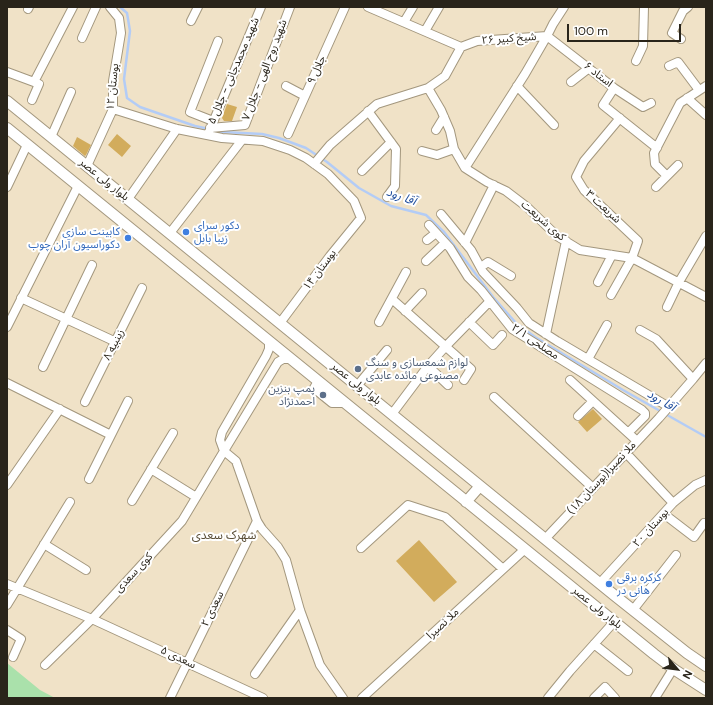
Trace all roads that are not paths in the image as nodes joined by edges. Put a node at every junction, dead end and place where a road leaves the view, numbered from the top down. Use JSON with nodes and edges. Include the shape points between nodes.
{"nodes":[{"id":1,"x":73,"y":7,"type":"edge"},
{"id":2,"x":96,"y":7,"type":"edge"},
{"id":3,"x":110,"y":7,"type":"edge"},
{"id":4,"x":198,"y":7,"type":"edge"},
{"id":5,"x":261,"y":7,"type":"edge"},
{"id":6,"x":290,"y":7,"type":"edge"},
{"id":7,"x":345,"y":7,"type":"edge"},
{"id":8,"x":368,"y":7,"type":"edge"},
{"id":9,"x":413,"y":7,"type":"edge"},
{"id":10,"x":439,"y":7,"type":"edge"},
{"id":11,"x":564,"y":7,"type":"edge"},
{"id":12,"x":644,"y":7,"type":"edge"},
{"id":13,"x":688,"y":7,"type":"edge"},
{"id":14,"x":191,"y":21,"type":"dead end"},
{"id":15,"x":404,"y":22,"type":"junction"},
{"id":16,"x":425,"y":31,"type":"junction"},
{"id":17,"x":547,"y":36,"type":"junction"},
{"id":18,"x":82,"y":38,"type":"dead end"},
{"id":19,"x":681,"y":39,"type":"dead end"},
{"id":20,"x":218,"y":41,"type":"dead end"},
{"id":21,"x":461,"y":47,"type":"junction"},
{"id":22,"x":636,"y":61,"type":"dead end"},
{"id":23,"x":669,"y":66,"type":"dead end"},
{"id":24,"x":589,"y":68,"type":"junction"},
{"id":25,"x":7,"y":72,"type":"edge"},
{"id":26,"x":34,"y":82,"type":"junction"},
{"id":27,"x":571,"y":82,"type":"dead end"},
{"id":28,"x":286,"y":86,"type":"dead end"},
{"id":29,"x":517,"y":86,"type":"junction"},
{"id":30,"x":428,"y":88,"type":"junction"},
{"id":31,"x":614,"y":88,"type":"junction"},
{"id":32,"x":703,"y":88,"type":"edge"},
{"id":33,"x":71,"y":92,"type":"dead end"},
{"id":34,"x":305,"y":96,"type":"junction"},
{"id":35,"x":687,"y":98,"type":"junction"},
{"id":36,"x":32,"y":100,"type":"dead end"},
{"id":37,"x":7,"y":101,"type":"edge"},
{"id":38,"x":651,"y":103,"type":"dead end"},
{"id":39,"x":113,"y":109,"type":"junction"},
{"id":40,"x":368,"y":111,"type":"junction"},
{"id":41,"x":706,"y":115,"type":"edge"},
{"id":42,"x":444,"y":117,"type":"junction"},
{"id":43,"x":620,"y":118,"type":"junction"},
{"id":44,"x":554,"y":125,"type":"dead end"},
{"id":45,"x":7,"y":128,"type":"edge"},
{"id":46,"x":210,"y":128,"type":"junction"},
{"id":47,"x":177,"y":129,"type":"junction"},
{"id":48,"x":436,"y":130,"type":"dead end"},
{"id":49,"x":288,"y":134,"type":"dead end"},
{"id":50,"x":51,"y":136,"type":"junction"},
{"id":51,"x":242,"y":140,"type":"junction"},
{"id":52,"x":391,"y":142,"type":"junction"},
{"id":53,"x":27,"y":145,"type":"junction"},
{"id":54,"x":657,"y":148,"type":"junction"},
{"id":55,"x":454,"y":149,"type":"junction"},
{"id":56,"x":422,"y":151,"type":"dead end"},
{"id":57,"x":314,"y":164,"type":"junction"},
{"id":58,"x":678,"y":165,"type":"dead end"},
{"id":59,"x":86,"y":166,"type":"junction"},
{"id":60,"x":465,"y":168,"type":"junction"},
{"id":61,"x":362,"y":171,"type":"dead end"},
{"id":62,"x":667,"y":176,"type":"junction"},
{"id":63,"x":494,"y":185,"type":"junction"},
{"id":64,"x":78,"y":186,"type":"junction"},
{"id":65,"x":7,"y":187,"type":"edge"},
{"id":66,"x":656,"y":187,"type":"dead end"},
{"id":67,"x":387,"y":197,"type":"dead end"},
{"id":68,"x":128,"y":199,"type":"junction"},
{"id":69,"x":441,"y":214,"type":"dead end"},
{"id":70,"x":429,"y":225,"type":"dead end"},
{"id":71,"x":170,"y":233,"type":"junction"},
{"id":72,"x":436,"y":233,"type":"junction"},
{"id":73,"x":706,"y":236,"type":"edge"},
{"id":74,"x":427,"y":240,"type":"dead end"},
{"id":75,"x":566,"y":242,"type":"junction"},
{"id":76,"x":445,"y":243,"type":"junction"},
{"id":77,"x":465,"y":243,"type":"junction"},
{"id":78,"x":612,"y":254,"type":"junction"},
{"id":79,"x":632,"y":258,"type":"junction"},
{"id":80,"x":426,"y":261,"type":"dead end"},
{"id":81,"x":92,"y":265,"type":"dead end"},
{"id":82,"x":481,"y":267,"type":"junction"},
{"id":83,"x":406,"y":272,"type":"dead end"},
{"id":84,"x":511,"y":276,"type":"dead end"},
{"id":85,"x":598,"y":282,"type":"dead end"},
{"id":86,"x":679,"y":282,"type":"junction"},
{"id":87,"x":142,"y":288,"type":"dead end"},
{"id":88,"x":422,"y":293,"type":"dead end"},
{"id":89,"x":611,"y":295,"type":"dead end"},
{"id":90,"x":21,"y":298,"type":"junction"},
{"id":91,"x":706,"y":298,"type":"edge"},
{"id":92,"x":392,"y":299,"type":"junction"},
{"id":93,"x":490,"y":301,"type":"junction"},
{"id":94,"x":667,"y":307,"type":"dead end"},
{"id":95,"x":405,"y":311,"type":"junction"},
{"id":96,"x":66,"y":320,"type":"junction"},
{"id":97,"x":379,"y":322,"type":"dead end"},
{"id":98,"x":470,"y":322,"type":"junction"},
{"id":99,"x":280,"y":323,"type":"junction"},
{"id":100,"x":606,"y":325,"type":"dead end"},
{"id":101,"x":7,"y":326,"type":"edge"},
{"id":102,"x":640,"y":330,"type":"dead end"},
{"id":103,"x":546,"y":334,"type":"junction"},
{"id":104,"x":502,"y":335,"type":"dead end"},
{"id":105,"x":269,"y":341,"type":"junction"},
{"id":106,"x":116,"y":342,"type":"junction"},
{"id":107,"x":446,"y":346,"type":"junction"},
{"id":108,"x":388,"y":350,"type":"dead end"},
{"id":109,"x":291,"y":359,"type":"junction"},
{"id":110,"x":588,"y":359,"type":"junction"},
{"id":111,"x":706,"y":363,"type":"edge"},
{"id":112,"x":428,"y":366,"type":"junction"},
{"id":113,"x":43,"y":367,"type":"dead end"},
{"id":114,"x":693,"y":379,"type":"junction"},
{"id":115,"x":464,"y":380,"type":"dead end"},
{"id":116,"x":570,"y":380,"type":"dead end"},
{"id":117,"x":7,"y":383,"type":"edge"},
{"id":118,"x":448,"y":385,"type":"dead end"},
{"id":119,"x":357,"y":386,"type":"junction"},
{"id":120,"x":494,"y":397,"type":"dead end"},
{"id":121,"x":128,"y":401,"type":"dead end"},
{"id":122,"x":593,"y":401,"type":"junction"},
{"id":123,"x":85,"y":402,"type":"dead end"},
{"id":124,"x":60,"y":409,"type":"junction"},
{"id":125,"x":667,"y":409,"type":"junction"},
{"id":126,"x":392,"y":414,"type":"junction"},
{"id":127,"x":578,"y":416,"type":"dead end"},
{"id":128,"x":173,"y":433,"type":"dead end"},
{"id":129,"x":628,"y":433,"type":"junction"},
{"id":130,"x":111,"y":434,"type":"junction"},
{"id":131,"x":637,"y":442,"type":"junction"},
{"id":132,"x":224,"y":451,"type":"junction"},
{"id":133,"x":626,"y":452,"type":"junction"},
{"id":134,"x":151,"y":469,"type":"junction"},
{"id":135,"x":10,"y":474,"type":"edge"},
{"id":136,"x":89,"y":479,"type":"dead end"},
{"id":137,"x":706,"y":480,"type":"edge"},
{"id":138,"x":7,"y":485,"type":"edge"},
{"id":139,"x":480,"y":486,"type":"junction"},
{"id":140,"x":593,"y":488,"type":"junction"},
{"id":141,"x":196,"y":497,"type":"junction"},
{"id":142,"x":132,"y":501,"type":"dead end"},
{"id":143,"x":70,"y":502,"type":"dead end"},
{"id":144,"x":466,"y":502,"type":"junction"},
{"id":145,"x":674,"y":503,"type":"junction"},
{"id":146,"x":664,"y":514,"type":"junction"},
{"id":147,"x":257,"y":521,"type":"junction"},
{"id":148,"x":704,"y":523,"type":"dead end"},
{"id":149,"x":545,"y":539,"type":"junction"},
{"id":150,"x":44,"y":544,"type":"junction"},
{"id":151,"x":361,"y":548,"type":"dead end"},
{"id":152,"x":524,"y":549,"type":"junction"},
{"id":153,"x":676,"y":555,"type":"dead end"},
{"id":154,"x":503,"y":569,"type":"junction"},
{"id":155,"x":86,"y":570,"type":"dead end"},
{"id":156,"x":600,"y":583,"type":"junction"},
{"id":157,"x":7,"y":584,"type":"edge"},
{"id":158,"x":16,"y":588,"type":"junction"},
{"id":159,"x":7,"y":605,"type":"edge"},
{"id":160,"x":300,"y":610,"type":"junction"},
{"id":161,"x":633,"y":610,"type":"junction"},
{"id":162,"x":92,"y":619,"type":"junction"},
{"id":163,"x":614,"y":622,"type":"junction"},
{"id":164,"x":7,"y":630,"type":"edge"},
{"id":165,"x":594,"y":644,"type":"junction"},
{"id":166,"x":13,"y":657,"type":"dead end"},
{"id":167,"x":187,"y":663,"type":"junction"},
{"id":168,"x":45,"y":665,"type":"dead end"},
{"id":169,"x":706,"y":666,"type":"edge"},
{"id":170,"x":673,"y":669,"type":"junction"},
{"id":171,"x":628,"y":671,"type":"dead end"},
{"id":172,"x":255,"y":674,"type":"dead end"},
{"id":173,"x":706,"y":690,"type":"edge"},
{"id":174,"x":657,"y":697,"type":"edge"},
{"id":175,"x":170,"y":698,"type":"edge"},
{"id":176,"x":263,"y":698,"type":"edge"},
{"id":177,"x":342,"y":698,"type":"edge"},
{"id":178,"x":362,"y":698,"type":"edge"},
{"id":179,"x":548,"y":698,"type":"edge"},
{"id":180,"x":594,"y":698,"type":"edge"},
{"id":181,"x":615,"y":698,"type":"edge"}],
"edges":[{"from":1,"to":26,"type":"street"},
{"from":2,"to":18,"type":"street"},
{"from":3,"to":39,"type":"street","name":"بوستان ۱۲","via":[[120,18],[121,33],[113,81]]},
{"from":4,"to":14,"type":"street"},
{"from":5,"to":46,"type":"street","name":"شهید محمدجانی - جلال ۵"},
{"from":6,"to":46,"type":"street","name":"شهید روح الهی - جلال ۷","via":[[246,125]]},
{"from":7,"to":34,"type":"street","name":"جلال ۹"},
{"from":8,"to":15,"type":"street"},
{"from":9,"to":15,"type":"street"},
{"from":10,"to":16,"type":"street"},
{"from":11,"to":17,"type":"street","name":"شیخ کبیر ۲۶"},
{"from":12,"to":22,"type":"street","via":[[644,46]]},
{"from":13,"to":19,"type":"street","via":[[683,11],[672,33]]},
{"from":15,"to":16,"type":"street"},
{"from":16,"to":21,"type":"street"},
{"from":17,"to":21,"type":"street","name":"شیخ کبیر ۲۶","via":[[477,41]]},
{"from":17,"to":24,"type":"street","name":"استاد ۶"},
{"from":17,"to":29,"type":"street"},
{"from":20,"to":46,"type":"street","via":[[190,112]]},
{"from":21,"to":30,"type":"street","via":[[445,76]]},
{"from":23,"to":32,"type":"street","via":[[678,62]]},
{"from":24,"to":27,"type":"street"},
{"from":24,"to":31,"type":"street","name":"استاد ۶"},
{"from":25,"to":26,"type":"street"},
{"from":26,"to":36,"type":"street","via":[[39,84]]},
{"from":28,"to":34,"type":"street"},
{"from":29,"to":44,"type":"street"},
{"from":29,"to":60,"type":"street"},
{"from":30,"to":40,"type":"street","via":[[377,104]]},
{"from":30,"to":42,"type":"street","name":"کوی شریعت"},
{"from":31,"to":38,"type":"street","name":"استاد ۶","via":[[642,107]]},
{"from":31,"to":43,"type":"street","via":[[603,105]]},
{"from":32,"to":35,"type":"street"},
{"from":33,"to":50,"type":"street"},
{"from":34,"to":49,"type":"street","name":"جلال ۹"},
{"from":35,"to":41,"type":"street"},
{"from":35,"to":54,"type":"street","via":[[680,104]]},
{"from":37,"to":50,"type":"main road","name":"بلوار ولی عصر"},
{"from":39,"to":47,"type":"street"},
{"from":39,"to":59,"type":"street","name":"بوستان ۱۲"},
{"from":40,"to":52,"type":"street"},
{"from":40,"to":57,"type":"street"},
{"from":42,"to":48,"type":"street"},
{"from":42,"to":55,"type":"street","name":"کوی شریعت"},
{"from":43,"to":54,"type":"street"},
{"from":43,"to":79,"type":"street","name":"شریعت ۳","via":[[584,160],[576,177],[584,190],[638,241]]},
{"from":45,"to":53,"type":"main road","name":"بلوار ولی عصر"},
{"from":46,"to":47,"type":"street"},
{"from":46,"to":51,"type":"street"},
{"from":47,"to":68,"type":"street"},
{"from":50,"to":59,"type":"main road","name":"بلوار ولی عصر"},
{"from":51,"to":57,"type":"street","via":[[263,141],[290,150]]},
{"from":51,"to":71,"type":"street"},
{"from":52,"to":61,"type":"street"},
{"from":52,"to":67,"type":"street","via":[[396,149],[395,186]]},
{"from":53,"to":64,"type":"main road","name":"بلوار ولی عصر"},
{"from":53,"to":65,"type":"street"},
{"from":54,"to":62,"type":"street","via":[[654,153],[655,164]]},
{"from":55,"to":56,"type":"street","via":[[437,155]]},
{"from":55,"to":60,"type":"street","name":"کوی شریعت"},
{"from":57,"to":99,"type":"street","name":"بوستان ۱۴","via":[[328,174],[354,201],[361,218]]},
{"from":58,"to":62,"type":"street"},
{"from":59,"to":68,"type":"main road","name":"بلوار ولی عصر"},
{"from":60,"to":63,"type":"street","name":"کوی شریعت"},
{"from":62,"to":66,"type":"street"},
{"from":63,"to":75,"type":"street","name":"کوی شریعت","via":[[527,207]]},
{"from":63,"to":77,"type":"street"},
{"from":64,"to":90,"type":"street"},
{"from":64,"to":105,"type":"main road","name":"بلوار ولی عصر"},
{"from":68,"to":71,"type":"main road","name":"بلوار ولی عصر"},
{"from":69,"to":77,"type":"street"},
{"from":70,"to":72,"type":"street","name":"مصلحی ۲/۱"},
{"from":71,"to":99,"type":"main road","name":"بلوار ولی عصر"},
{"from":72,"to":74,"type":"street"},
{"from":72,"to":76,"type":"street","name":"مصلحی ۲/۱"},
{"from":73,"to":86,"type":"street"},
{"from":75,"to":78,"type":"street","name":"کوی شریعت","via":[[580,250]]},
{"from":75,"to":103,"type":"street"},
{"from":76,"to":80,"type":"street"},
{"from":76,"to":93,"type":"street","name":"مصلحی ۲/۱","via":[[468,277]]},
{"from":77,"to":82,"type":"street"},
{"from":78,"to":79,"type":"street","name":"کوی شریعت"},
{"from":78,"to":85,"type":"street"},
{"from":79,"to":86,"type":"street","name":"کوی شریعت"},
{"from":79,"to":89,"type":"street"},
{"from":81,"to":96,"type":"street"},
{"from":82,"to":84,"type":"street","via":[[488,262]]},
{"from":82,"to":103,"type":"street","via":[[529,323]]},
{"from":83,"to":92,"type":"street"},
{"from":86,"to":91,"type":"street","name":"کوی شریعت"},
{"from":86,"to":94,"type":"street"},
{"from":87,"to":106,"type":"street","name":"زینبیه ۸"},
{"from":88,"to":95,"type":"street"},
{"from":90,"to":96,"type":"street"},
{"from":90,"to":101,"type":"street"},
{"from":92,"to":95,"type":"street"},
{"from":92,"to":97,"type":"street"},
{"from":93,"to":98,"type":"street"},
{"from":93,"to":129,"type":"street","name":"مصلحی ۲/۱","via":[[512,329],[642,410],[645,416]]},
{"from":95,"to":107,"type":"street"},
{"from":96,"to":106,"type":"street"},
{"from":96,"to":113,"type":"street"},
{"from":98,"to":104,"type":"street","via":[[493,345]]},
{"from":98,"to":107,"type":"street"},
{"from":99,"to":119,"type":"main road","name":"بلوار ولی عصر"},
{"from":100,"to":110,"type":"street"},
{"from":102,"to":114,"type":"street","via":[[656,339]]},
{"from":103,"to":110,"type":"street"},
{"from":105,"to":109,"type":"main road","name":"بلوار ولی عصر"},
{"from":105,"to":132,"type":"street","via":[[266,356],[222,432],[220,440]]},
{"from":106,"to":123,"type":"street","name":"زینبیه ۸"},
{"from":107,"to":112,"type":"street"},
{"from":107,"to":115,"type":"street","via":[[471,369]]},
{"from":108,"to":119,"type":"street"},
{"from":109,"to":132,"type":"street","name":"کوی سعدی","via":[[278,362]]},
{"from":109,"to":144,"type":"main road","name":"بلوار ولی عصر"},
{"from":110,"to":125,"type":"street"},
{"from":111,"to":114,"type":"street"},
{"from":112,"to":118,"type":"street"},
{"from":112,"to":126,"type":"street"},
{"from":114,"to":125,"type":"street"},
{"from":116,"to":122,"type":"street"},
{"from":117,"to":124,"type":"street"},
{"from":119,"to":126,"type":"main road","name":"بلوار ولی عصر"},
{"from":120,"to":140,"type":"street"},
{"from":121,"to":130,"type":"street"},
{"from":122,"to":127,"type":"street"},
{"from":122,"to":129,"type":"street"},
{"from":124,"to":130,"type":"street"},
{"from":124,"to":135,"type":"street"},
{"from":125,"to":131,"type":"street","name":"ملا نصیرا(بوستان ۱۸)"},
{"from":126,"to":139,"type":"main road","name":"بلوار ولی عصر"},
{"from":128,"to":134,"type":"street"},
{"from":129,"to":131,"type":"street"},
{"from":130,"to":136,"type":"street"},
{"from":131,"to":133,"type":"street","name":"ملا نصیرا(بوستان ۱۸)"},
{"from":132,"to":141,"type":"street","name":"کوی سعدی"},
{"from":132,"to":147,"type":"street","via":[[236,462]]},
{"from":133,"to":140,"type":"street","name":"ملا نصیرا(بوستان ۱۸)"},
{"from":133,"to":145,"type":"street"},
{"from":134,"to":141,"type":"street"},
{"from":134,"to":142,"type":"street"},
{"from":135,"to":138,"type":"street"},
{"from":137,"to":145,"type":"street","name":"بوستان ۲۰","via":[[695,485]]},
{"from":139,"to":144,"type":"main road"},
{"from":139,"to":149,"type":"main road","name":"بلوار ولی عصر"},
{"from":140,"to":149,"type":"street","name":"ملا نصیرا(بوستان ۱۸)"},
{"from":141,"to":162,"type":"street","name":"کوی سعدی","via":[[182,521]]},
{"from":143,"to":150,"type":"street"},
{"from":144,"to":152,"type":"main road","name":"بلوار ولی عصر"},
{"from":145,"to":146,"type":"street","name":"بوستان ۲۰"},
{"from":146,"to":148,"type":"street","via":[[694,537]]},
{"from":146,"to":156,"type":"street","name":"بوستان ۲۰"},
{"from":147,"to":160,"type":"street","via":[[286,560]]},
{"from":147,"to":167,"type":"street","name":"سعدی ۲"},
{"from":149,"to":156,"type":"main road","name":"بلوار ولی عصر"},
{"from":150,"to":155,"type":"street"},
{"from":150,"to":158,"type":"street"},
{"from":151,"to":154,"type":"street","via":[[408,505],[445,517]]},
{"from":152,"to":154,"type":"street","name":"ملا نصیرا"},
{"from":152,"to":163,"type":"main road","name":"بلوار ولی عصر"},
{"from":153,"to":161,"type":"street"},
{"from":154,"to":178,"type":"street","name":"ملا نصیرا"},
{"from":156,"to":161,"type":"main road","name":"بلوار ولی عصر"},
{"from":157,"to":158,"type":"street"},
{"from":158,"to":159,"type":"street"},
{"from":158,"to":162,"type":"street"},
{"from":160,"to":172,"type":"street"},
{"from":160,"to":177,"type":"street","via":[[320,665]]},
{"from":161,"to":169,"type":"main road","name":"بلوار ولی عصر"},
{"from":162,"to":167,"type":"street","name":"سعدی ۵"},
{"from":162,"to":168,"type":"street","name":"کوی سعدی"},
{"from":163,"to":165,"type":"street"},
{"from":163,"to":170,"type":"main road","name":"بلوار ولی عصر"},
{"from":164,"to":166,"type":"street","via":[[21,639]]},
{"from":165,"to":171,"type":"street"},
{"from":165,"to":179,"type":"street"},
{"from":167,"to":175,"type":"street","name":"سعدی ۲"},
{"from":167,"to":176,"type":"street","name":"سعدی ۵"},
{"from":170,"to":173,"type":"main road","name":"بلوار ولی عصر"},
{"from":170,"to":174,"type":"street"},
{"from":180,"to":181,"type":"street","via":[[605,688]]}]}
